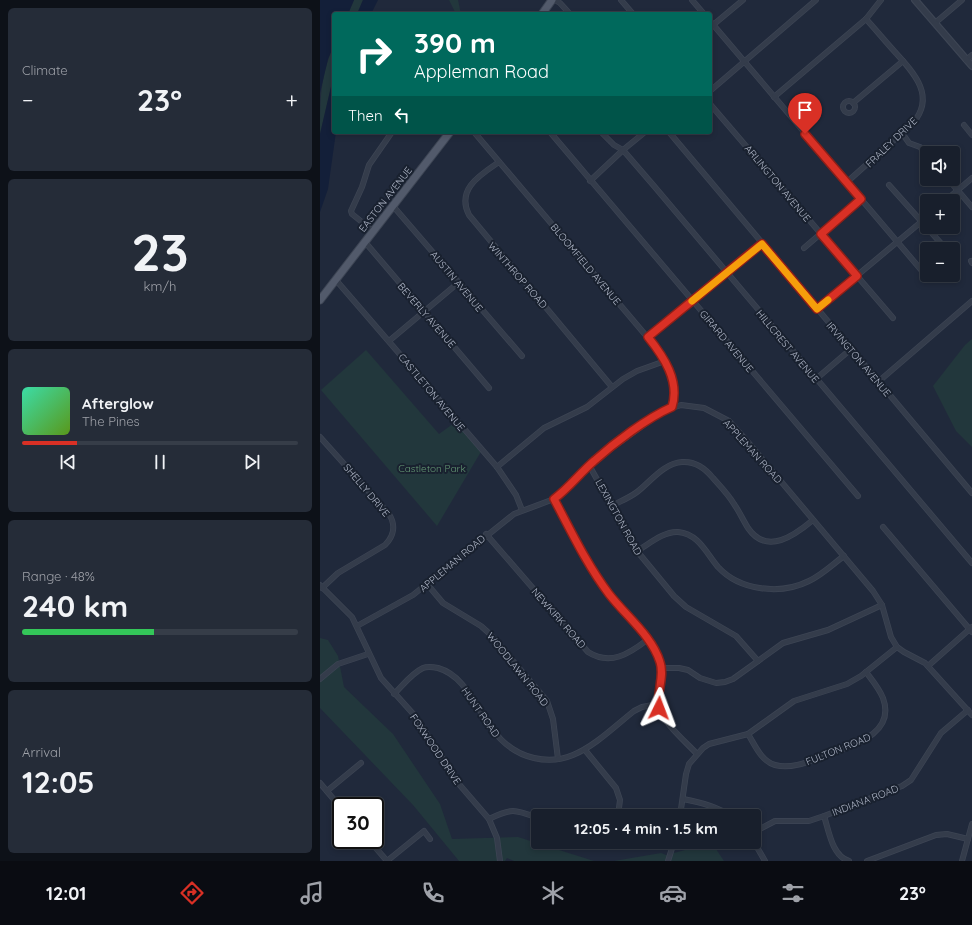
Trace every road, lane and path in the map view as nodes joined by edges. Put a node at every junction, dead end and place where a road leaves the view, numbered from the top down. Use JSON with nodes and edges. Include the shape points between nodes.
{"nodes":[{"id":1,"x":554,"y":0,"type":"edge"},
{"id":2,"x":621,"y":0,"type":"edge"},
{"id":3,"x":692,"y":0,"type":"edge"},
{"id":4,"x":743,"y":0,"type":"edge"},
{"id":5,"x":816,"y":0,"type":"edge"},
{"id":6,"x":881,"y":0,"type":"edge"},
{"id":7,"x":915,"y":0,"type":"edge"},
{"id":8,"x":962,"y":0,"type":"edge"},
{"id":9,"x":544,"y":12,"type":"edge"},
{"id":10,"x":568,"y":12,"type":"edge"},
{"id":11,"x":631,"y":12,"type":"edge"},
{"id":12,"x":702,"y":12,"type":"edge"},
{"id":13,"x":866,"y":20,"type":"junction"},
{"id":14,"x":712,"y":23,"type":"edge"},
{"id":15,"x":935,"y":23,"type":"junction"},
{"id":16,"x":972,"y":55,"type":"edge"},
{"id":17,"x":966,"y":60,"type":"junction"},
{"id":18,"x":903,"y":61,"type":"junction"},
{"id":19,"x":744,"y":62,"type":"junction"},
{"id":20,"x":972,"y":66,"type":"edge"},
{"id":21,"x":712,"y":89,"type":"edge"},
{"id":22,"x":774,"y":97,"type":"junction"},
{"id":23,"x":853,"y":103,"type":"dead end"},
{"id":24,"x":712,"y":106,"type":"edge"},
{"id":25,"x":964,"y":125,"type":"dead end"},
{"id":26,"x":391,"y":134,"type":"edge"},
{"id":27,"x":448,"y":134,"type":"edge"},
{"id":28,"x":476,"y":134,"type":"edge"},
{"id":29,"x":552,"y":134,"type":"edge"},
{"id":30,"x":604,"y":134,"type":"edge"},
{"id":31,"x":643,"y":134,"type":"edge"},
{"id":32,"x":671,"y":134,"type":"edge"},
{"id":33,"x":902,"y":134,"type":"junction"},
{"id":34,"x":972,"y":135,"type":"edge"},
{"id":35,"x":920,"y":147,"type":"edge"},
{"id":36,"x":623,"y":150,"type":"junction"},
{"id":37,"x":499,"y":162,"type":"junction"},
{"id":38,"x":972,"y":178,"type":"edge"},
{"id":39,"x":590,"y":181,"type":"junction"},
{"id":40,"x":847,"y":182,"type":"junction"},
{"id":41,"x":889,"y":185,"type":"dead end"},
{"id":42,"x":954,"y":186,"type":"edge"},
{"id":43,"x":958,"y":191,"type":"junction"},
{"id":44,"x":954,"y":194,"type":"edge"},
{"id":45,"x":861,"y":199,"type":"junction"},
{"id":46,"x":393,"y":206,"type":"junction"},
{"id":47,"x":972,"y":208,"type":"edge"},
{"id":48,"x":920,"y":221,"type":"edge"},
{"id":49,"x":920,"y":223,"type":"edge"},
{"id":50,"x":373,"y":231,"type":"junction"},
{"id":51,"x":821,"y":234,"type":"junction"},
{"id":52,"x":932,"y":234,"type":"edge"},
{"id":53,"x":364,"y":242,"type":"junction"},
{"id":54,"x":898,"y":242,"type":"junction"},
{"id":55,"x":940,"y":242,"type":"edge"},
{"id":56,"x":762,"y":244,"type":"junction"},
{"id":57,"x":804,"y":248,"type":"dead end"},
{"id":58,"x":920,"y":268,"type":"edge"},
{"id":59,"x":726,"y":272,"type":"junction"},
{"id":60,"x":857,"y":276,"type":"junction"},
{"id":61,"x":336,"y":279,"type":"junction"},
{"id":62,"x":458,"y":282,"type":"junction"},
{"id":63,"x":320,"y":295,"type":"edge"},
{"id":64,"x":320,"y":300,"type":"edge"},
{"id":65,"x":692,"y":301,"type":"junction"},
{"id":66,"x":972,"y":301,"type":"edge"},
{"id":67,"x":817,"y":309,"type":"junction"},
{"id":68,"x":424,"y":311,"type":"junction"},
{"id":69,"x":893,"y":318,"type":"dead end"},
{"id":70,"x":648,"y":337,"type":"junction"},
{"id":71,"x":389,"y":341,"type":"junction"},
{"id":72,"x":851,"y":349,"type":"junction"},
{"id":73,"x":522,"y":356,"type":"dead end"},
{"id":74,"x":665,"y":361,"type":"junction"},
{"id":75,"x":816,"y":379,"type":"junction"},
{"id":76,"x":878,"y":382,"type":"junction"},
{"id":77,"x":612,"y":387,"type":"junction"},
{"id":78,"x":489,"y":388,"type":"dead end"},
{"id":79,"x":672,"y":407,"type":"junction"},
{"id":80,"x":320,"y":437,"type":"edge"},
{"id":81,"x":589,"y":465,"type":"junction"},
{"id":82,"x":497,"y":467,"type":"junction"},
{"id":83,"x":972,"y":493,"type":"edge"},
{"id":84,"x":858,"y":496,"type":"dead end"},
{"id":85,"x":554,"y":499,"type":"junction"},
{"id":86,"x":613,"y":505,"type":"junction"},
{"id":87,"x":522,"y":510,"type":"junction"},
{"id":88,"x":813,"y":520,"type":"junction"},
{"id":89,"x":883,"y":527,"type":"dead end"},
{"id":90,"x":486,"y":534,"type":"junction"},
{"id":91,"x":637,"y":551,"type":"junction"},
{"id":92,"x":844,"y":556,"type":"junction"},
{"id":93,"x":972,"y":563,"type":"edge"},
{"id":94,"x":427,"y":584,"type":"junction"},
{"id":95,"x":321,"y":587,"type":"edge"},
{"id":96,"x":882,"y":604,"type":"junction"},
{"id":97,"x":357,"y":626,"type":"junction"},
{"id":98,"x":971,"y":630,"type":"edge"},
{"id":99,"x":647,"y":640,"type":"junction"},
{"id":100,"x":897,"y":647,"type":"junction"},
{"id":101,"x":368,"y":654,"type":"junction"},
{"id":102,"x":758,"y":661,"type":"junction"},
{"id":103,"x":928,"y":666,"type":"junction"},
{"id":104,"x":662,"y":668,"type":"junction"},
{"id":105,"x":866,"y":672,"type":"junction"},
{"id":106,"x":320,"y":679,"type":"edge"},
{"id":107,"x":394,"y":694,"type":"junction"},
{"id":108,"x":658,"y":704,"type":"junction"},
{"id":109,"x":968,"y":710,"type":"junction"},
{"id":110,"x":972,"y":715,"type":"edge"},
{"id":111,"x":748,"y":734,"type":"junction"},
{"id":112,"x":585,"y":750,"type":"junction"},
{"id":113,"x":697,"y":754,"type":"junction"},
{"id":114,"x":558,"y":759,"type":"junction"},
{"id":115,"x":361,"y":763,"type":"dead end"},
{"id":116,"x":320,"y":783,"type":"edge"},
{"id":117,"x":327,"y":791,"type":"junction"},
{"id":118,"x":332,"y":797,"type":"edge"},
{"id":119,"x":683,"y":799,"type":"junction"},
{"id":120,"x":619,"y":809,"type":"edge"},
{"id":121,"x":681,"y":809,"type":"edge"},
{"id":122,"x":718,"y":809,"type":"edge"},
{"id":123,"x":531,"y":816,"type":"edge"},
{"id":124,"x":824,"y":816,"type":"junction"},
{"id":125,"x":489,"y":819,"type":"junction"},
{"id":126,"x":972,"y":825,"type":"edge"},
{"id":127,"x":761,"y":828,"type":"edge"},
{"id":128,"x":430,"y":839,"type":"dead end"},
{"id":129,"x":968,"y":839,"type":"junction"},
{"id":130,"x":377,"y":849,"type":"edge"},
{"id":131,"x":672,"y":849,"type":"edge"},
{"id":132,"x":758,"y":849,"type":"edge"},
{"id":133,"x":387,"y":861,"type":"edge"},
{"id":134,"x":500,"y":861,"type":"edge"},
{"id":135,"x":668,"y":861,"type":"edge"},
{"id":136,"x":765,"y":861,"type":"edge"},
{"id":137,"x":849,"y":861,"type":"edge"},
{"id":138,"x":867,"y":861,"type":"edge"},
{"id":139,"x":962,"y":861,"type":"edge"}],
"edges":[{"from":1,"to":9,"type":"main road"},
{"from":1,"to":10,"type":"street"},
{"from":2,"to":11,"type":"street"},
{"from":3,"to":12,"type":"street"},
{"from":4,"to":14,"type":"street"},
{"from":5,"to":19,"type":"street"},
{"from":6,"to":13,"type":"street"},
{"from":7,"to":15,"type":"street"},
{"from":8,"to":15,"type":"street"},
{"from":13,"to":18,"type":"street","name":"FRALEY DRIVE"},
{"from":13,"to":22,"type":"street"},
{"from":14,"to":19,"type":"street"},
{"from":15,"to":17,"type":"street"},
{"from":16,"to":17,"type":"street"},
{"from":17,"to":20,"type":"street"},
{"from":18,"to":23,"type":"street"},
{"from":18,"to":33,"type":"street","name":"FRALEY DRIVE","via":[[919,81],[923,103],[917,118]]},
{"from":19,"to":21,"type":"street"},
{"from":19,"to":22,"type":"street"},
{"from":22,"to":40,"type":"street"},
{"from":24,"to":51,"type":"street","name":"ARLINGTON AVENUE"},
{"from":25,"to":34,"type":"street"},
{"from":26,"to":50,"type":"street","via":[[369,165],[351,211]]},
{"from":27,"to":46,"type":"main road","name":"EASTON AVENUE"},
{"from":28,"to":37,"type":"street","name":"BLOOMFIELD AVENUE"},
{"from":29,"to":39,"type":"street","name":"GIRARD AVENUE"},
{"from":30,"to":36,"type":"street","name":"HILLCREST AVENUE"},
{"from":31,"to":36,"type":"street"},
{"from":32,"to":56,"type":"street","name":"IRVINGTON AVENUE"},
{"from":33,"to":35,"type":"street","via":[[909,143]]},
{"from":33,"to":40,"type":"street","name":"FRALEY DRIVE"},
{"from":36,"to":39,"type":"street"},
{"from":36,"to":59,"type":"street","name":"HILLCREST AVENUE"},
{"from":37,"to":70,"type":"street","name":"BLOOMFIELD AVENUE"},
{"from":37,"to":77,"type":"street","name":"WINTHROP ROAD","via":[[468,188],[465,199],[468,215]]},
{"from":38,"to":43,"type":"street"},
{"from":39,"to":65,"type":"street","name":"GIRARD AVENUE"},
{"from":40,"to":45,"type":"street"},
{"from":41,"to":48,"type":"street"},
{"from":42,"to":43,"type":"street"},
{"from":43,"to":44,"type":"street"},
{"from":43,"to":47,"type":"street"},
{"from":45,"to":51,"type":"street"},
{"from":45,"to":54,"type":"street"},
{"from":46,"to":50,"type":"main road","name":"EASTON AVENUE"},
{"from":46,"to":62,"type":"street","name":"AUSTIN AVENUE"},
{"from":49,"to":54,"type":"street"},
{"from":50,"to":53,"type":"main road","name":"EASTON AVENUE"},
{"from":51,"to":57,"type":"street"},
{"from":51,"to":60,"type":"street","name":"ARLINGTON AVENUE"},
{"from":52,"to":55,"type":"street"},
{"from":53,"to":61,"type":"main road","name":"EASTON AVENUE"},
{"from":53,"to":68,"type":"street","name":"BEVERLY AVENUE"},
{"from":54,"to":58,"type":"street"},
{"from":54,"to":60,"type":"street"},
{"from":56,"to":59,"type":"street"},
{"from":56,"to":67,"type":"street","name":"IRVINGTON AVENUE"},
{"from":59,"to":65,"type":"street"},
{"from":59,"to":75,"type":"street","name":"HILLCREST AVENUE"},
{"from":60,"to":67,"type":"street"},
{"from":60,"to":69,"type":"street","name":"ARLINGTON AVENUE"},
{"from":61,"to":63,"type":"main road","name":"EASTON AVENUE"},
{"from":61,"to":64,"type":"main road","name":"EASTON AVENUE"},
{"from":61,"to":71,"type":"street","name":"CASTLETON AVENUE"},
{"from":62,"to":68,"type":"street"},
{"from":62,"to":73,"type":"street","name":"AUSTIN AVENUE"},
{"from":65,"to":70,"type":"street"},
{"from":65,"to":84,"type":"street","name":"GIRARD AVENUE"},
{"from":66,"to":76,"type":"street"},
{"from":67,"to":72,"type":"street","name":"IRVINGTON AVENUE"},
{"from":68,"to":71,"type":"street"},
{"from":68,"to":78,"type":"street","name":"BEVERLY AVENUE"},
{"from":70,"to":74,"type":"street","name":"BLOOMFIELD AVENUE"},
{"from":71,"to":82,"type":"street","name":"CASTLETON AVENUE"},
{"from":72,"to":75,"type":"street"},
{"from":72,"to":76,"type":"street","name":"IRVINGTON AVENUE"},
{"from":74,"to":77,"type":"street","via":[[636,371]]},
{"from":74,"to":79,"type":"street","name":"BLOOMFIELD AVENUE","via":[[670,370],[674,390]]},
{"from":75,"to":93,"type":"street","name":"HILLCREST AVENUE"},
{"from":76,"to":83,"type":"street","name":"IRVINGTON AVENUE"},
{"from":77,"to":82,"type":"street","via":[[587,407],[544,428]]},
{"from":79,"to":81,"type":"street","name":"APPLEMAN ROAD","via":[[648,420]]},
{"from":79,"to":88,"type":"street","name":"APPLEMAN ROAD","via":[[691,405],[704,408],[728,421]]},
{"from":80,"to":95,"type":"street","name":"SHELLY DRIVE","via":[[389,514],[394,524],[390,540],[385,545],[338,573]]},
{"from":81,"to":85,"type":"street","name":"APPLEMAN ROAD"},
{"from":81,"to":86,"type":"street","name":"LEXINGTON ROAD"},
{"from":82,"to":87,"type":"street","name":"CASTLETON AVENUE","via":[[516,495]]},
{"from":85,"to":87,"type":"street","name":"APPLEMAN ROAD"},
{"from":85,"to":99,"type":"street","via":[[593,570]]},
{"from":86,"to":88,"type":"street","via":[[637,492],[668,466],[683,462],[700,465],[707,470],[734,503],[748,528],[758,537],[782,541],[796,534]]},
{"from":86,"to":91,"type":"street","name":"LEXINGTON ROAD"},
{"from":87,"to":90,"type":"street","name":"APPLEMAN ROAD"},
{"from":88,"to":92,"type":"street","name":"APPLEMAN ROAD"},
{"from":89,"to":98,"type":"street"},
{"from":90,"to":94,"type":"street","name":"APPLEMAN ROAD"},
{"from":90,"to":99,"type":"street","name":"NEWKIRK ROAD","via":[[588,652],[596,656],[616,658],[630,653]]},
{"from":91,"to":92,"type":"street","via":[[664,535],[675,532],[685,534],[698,540],[718,566],[738,581],[771,589],[808,582]]},
{"from":91,"to":102,"type":"street","name":"LEXINGTON ROAD","via":[[686,607],[736,636]]},
{"from":92,"to":96,"type":"street","name":"APPLEMAN ROAD"},
{"from":94,"to":97,"type":"street","name":"APPLEMAN ROAD","via":[[387,611]]},
{"from":94,"to":114,"type":"street","name":"WOODLAWN ROAD","via":[[443,604],[481,626],[491,635],[547,702],[553,719]]},
{"from":95,"to":97,"type":"street","name":"FOXWOOD DRIVE","via":[[348,612]]},
{"from":96,"to":100,"type":"street","name":"APPLEMAN ROAD","via":[[891,637]]},
{"from":96,"to":102,"type":"street","via":[[828,630],[783,643]]},
{"from":97,"to":101,"type":"street","name":"FOXWOOD DRIVE"},
{"from":98,"to":103,"type":"street"},
{"from":99,"to":104,"type":"street"},
{"from":100,"to":103,"type":"street"},
{"from":100,"to":105,"type":"street"},
{"from":101,"to":106,"type":"street","via":[[338,664]]},
{"from":101,"to":107,"type":"street","name":"FOXWOOD DRIVE","via":[[381,678]]},
{"from":102,"to":104,"type":"street","via":[[733,679],[720,683],[705,680],[688,670]]},
{"from":103,"to":109,"type":"street"},
{"from":104,"to":108,"type":"street"},
{"from":105,"to":111,"type":"street","via":[[847,684],[794,700]]},
{"from":105,"to":111,"type":"street","name":"FULTON ROAD","via":[[879,690],[885,706],[880,726],[869,738],[795,766],[783,766],[764,759]]},
{"from":107,"to":114,"type":"street","name":"HUNT ROAD","via":[[423,668],[446,671],[461,684],[506,746],[525,756],[542,760]]},
{"from":107,"to":125,"type":"street","name":"FOXWOOD DRIVE","via":[[416,717],[458,783]]},
{"from":108,"to":112,"type":"street","name":"HUNT ROAD","via":[[634,710]]},
{"from":108,"to":113,"type":"street","via":[[662,716]]},
{"from":109,"to":110,"type":"street"},
{"from":109,"to":124,"type":"street","name":"INDIANA ROAD","via":[[941,733],[907,783]]},
{"from":111,"to":113,"type":"street","via":[[709,744]]},
{"from":112,"to":114,"type":"street","name":"HUNT ROAD"},
{"from":112,"to":120,"type":"street","via":[[616,788],[620,800]]},
{"from":113,"to":119,"type":"street","via":[[689,764]]},
{"from":115,"to":117,"type":"street"},
{"from":116,"to":117,"type":"street"},
{"from":117,"to":118,"type":"street"},
{"from":119,"to":121,"type":"street"},
{"from":119,"to":122,"type":"street","via":[[701,802]]},
{"from":123,"to":125,"type":"street","via":[[509,810]]},
{"from":124,"to":127,"type":"street","name":"INDIANA ROAD","via":[[809,821],[775,821]]},
{"from":124,"to":137,"type":"street","via":[[837,851],[842,858]]},
{"from":125,"to":134,"type":"street","name":"FOXWOOD DRIVE","via":[[499,845]]},
{"from":126,"to":129,"type":"street"},
{"from":128,"to":133,"type":"street","via":[[424,831]]},
{"from":129,"to":138,"type":"street","via":[[947,834],[936,835]]},
{"from":129,"to":139,"type":"street"},
{"from":130,"to":133,"type":"street"},
{"from":131,"to":135,"type":"street"},
{"from":132,"to":136,"type":"street"}]}
